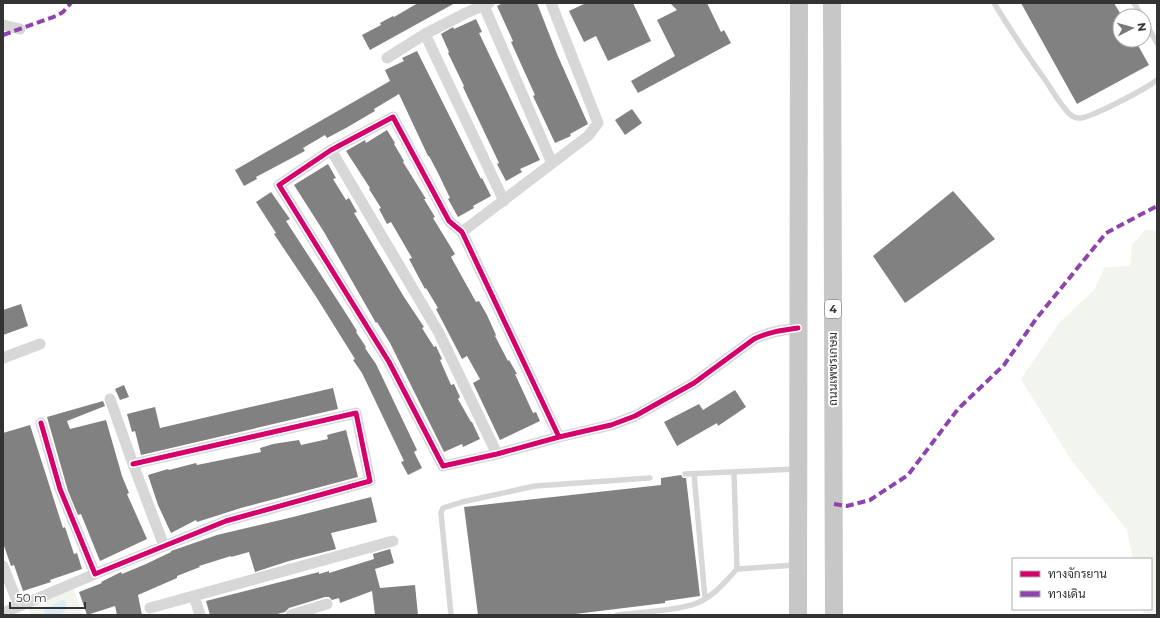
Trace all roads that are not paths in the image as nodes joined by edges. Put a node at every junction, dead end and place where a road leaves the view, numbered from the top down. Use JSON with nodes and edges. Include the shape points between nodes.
{"nodes":[{"id":1,"x":551,"y":3,"type":"edge"},
{"id":2,"x":799,"y":3,"type":"edge"},
{"id":3,"x":832,"y":3,"type":"edge"},
{"id":4,"x":994,"y":3,"type":"edge"},
{"id":5,"x":487,"y":4,"type":"edge"},
{"id":6,"x":3,"y":25,"type":"edge"},
{"id":7,"x":20,"y":29,"type":"dead end"},
{"id":8,"x":425,"y":34,"type":"junction"},
{"id":9,"x":1152,"y":34,"type":"edge"},
{"id":10,"x":1157,"y":43,"type":"edge"},
{"id":11,"x":387,"y":58,"type":"dead end"},
{"id":12,"x":1157,"y":80,"type":"edge"},
{"id":13,"x":331,"y":150,"type":"junction"},
{"id":14,"x":552,"y":163,"type":"junction"},
{"id":15,"x":504,"y":201,"type":"junction"},
{"id":16,"x":462,"y":232,"type":"junction"},
{"id":17,"x":798,"y":328,"type":"junction"},
{"id":18,"x":40,"y":344,"type":"dead end"},
{"id":19,"x":3,"y":358,"type":"edge"},
{"id":20,"x":110,"y":399,"type":"dead end"},
{"id":21,"x":41,"y":423,"type":"dead end"},
{"id":22,"x":559,"y":437,"type":"junction"},
{"id":23,"x":497,"y":454,"type":"junction"},
{"id":24,"x":133,"y":464,"type":"junction"},
{"id":25,"x":798,"y":469,"type":"junction"},
{"id":26,"x":734,"y":472,"type":"junction"},
{"id":27,"x":685,"y":474,"type":"dead end"},
{"id":28,"x":694,"y":474,"type":"junction"},
{"id":29,"x":650,"y":478,"type":"dead end"},
{"id":30,"x":393,"y":541,"type":"dead end"},
{"id":31,"x":164,"y":546,"type":"junction"},
{"id":32,"x":798,"y":564,"type":"junction"},
{"id":33,"x":3,"y":566,"type":"edge"},
{"id":34,"x":737,"y":568,"type":"junction"},
{"id":35,"x":95,"y":574,"type":"junction"},
{"id":36,"x":194,"y":596,"type":"junction"},
{"id":37,"x":705,"y":598,"type":"junction"},
{"id":38,"x":327,"y":604,"type":"dead end"},
{"id":39,"x":19,"y":606,"type":"junction"},
{"id":40,"x":150,"y":608,"type":"dead end"},
{"id":41,"x":3,"y":613,"type":"edge"},
{"id":42,"x":200,"y":615,"type":"edge"},
{"id":43,"x":290,"y":615,"type":"edge"},
{"id":44,"x":451,"y":615,"type":"edge"},
{"id":45,"x":617,"y":615,"type":"edge"},
{"id":46,"x":798,"y":615,"type":"edge"},
{"id":47,"x":834,"y":615,"type":"edge"}],
"edges":[{"from":1,"to":14,"type":"street","via":[[598,123],[588,136]]},
{"from":2,"to":17,"type":"highway"},
{"from":3,"to":47,"type":"highway","name":"ถนนเพชรเกษม","number":"4"},
{"from":4,"to":12,"type":"lane","via":[[1063,106],[1076,118],[1100,111],[1149,87]]},
{"from":5,"to":8,"type":"street"},
{"from":5,"to":14,"type":"street"},
{"from":6,"to":7,"type":"street"},
{"from":8,"to":11,"type":"street"},
{"from":8,"to":15,"type":"street"},
{"from":9,"to":10,"type":"lane"},
{"from":13,"to":16,"type":"street","via":[[393,117],[449,221]]},
{"from":13,"to":23,"type":"street","via":[[439,332]]},
{"from":13,"to":23,"type":"street","via":[[279,185],[389,362],[443,466]]},
{"from":14,"to":15,"type":"street"},
{"from":15,"to":16,"type":"street"},
{"from":16,"to":22,"type":"street"},
{"from":17,"to":22,"type":"street","via":[[754,339],[694,383],[636,416],[611,426]]},
{"from":17,"to":25,"type":"highway"},
{"from":18,"to":19,"type":"street"},
{"from":20,"to":24,"type":"street"},
{"from":21,"to":35,"type":"street","via":[[60,490]]},
{"from":22,"to":23,"type":"street"},
{"from":24,"to":31,"type":"street"},
{"from":24,"to":31,"type":"street","via":[[356,413],[370,481],[226,521]]},
{"from":25,"to":26,"type":"lane"},
{"from":25,"to":32,"type":"highway"},
{"from":26,"to":28,"type":"lane"},
{"from":26,"to":34,"type":"lane"},
{"from":27,"to":28,"type":"lane"},
{"from":28,"to":37,"type":"lane"},
{"from":29,"to":44,"type":"lane","via":[[535,486],[444,508],[441,513]]},
{"from":30,"to":36,"type":"street"},
{"from":31,"to":35,"type":"street"},
{"from":32,"to":34,"type":"lane"},
{"from":32,"to":46,"type":"highway"},
{"from":33,"to":39,"type":"street"},
{"from":34,"to":37,"type":"lane","via":[[718,589]]},
{"from":35,"to":39,"type":"street"},
{"from":36,"to":40,"type":"street"},
{"from":36,"to":42,"type":"street"},
{"from":37,"to":45,"type":"lane","via":[[683,607]]},
{"from":38,"to":43,"type":"street"},
{"from":39,"to":41,"type":"street"}]}
